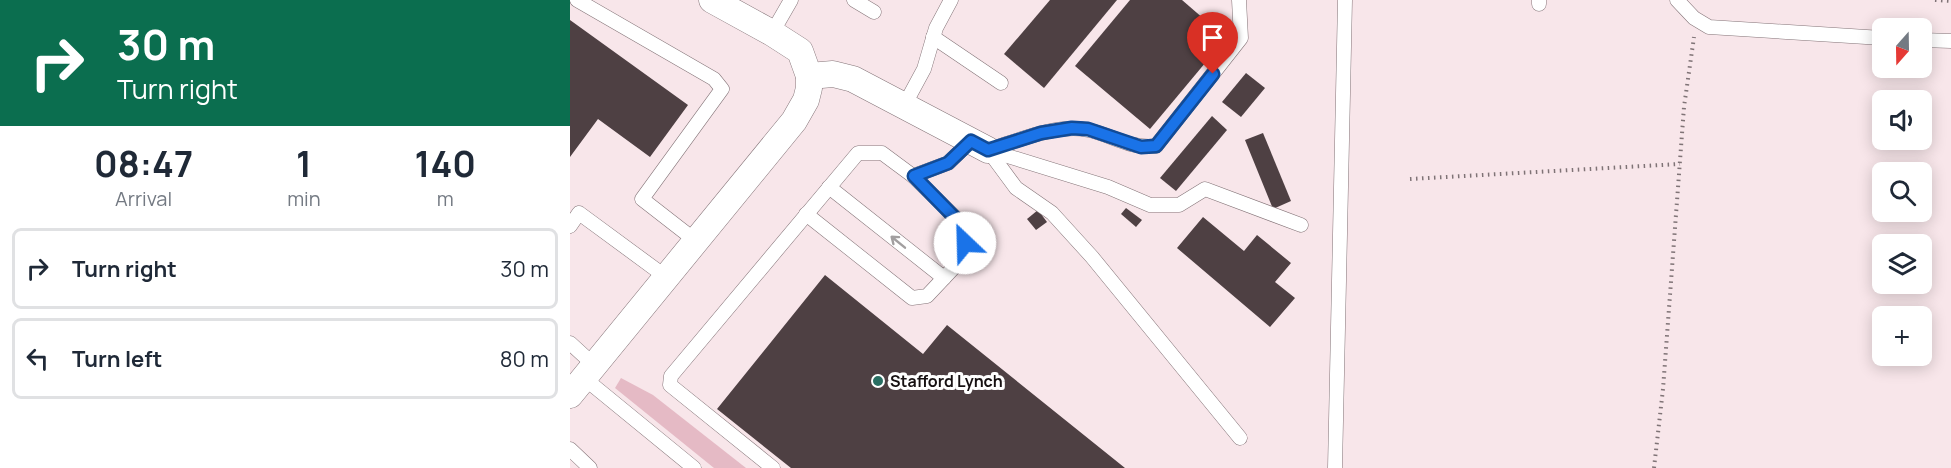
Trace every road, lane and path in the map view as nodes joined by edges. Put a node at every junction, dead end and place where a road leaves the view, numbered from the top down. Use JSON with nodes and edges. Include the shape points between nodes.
{"nodes":[{"id":1,"x":577,"y":0,"type":"edge"},
{"id":2,"x":712,"y":0,"type":"edge"},
{"id":3,"x":791,"y":0,"type":"edge"},
{"id":4,"x":854,"y":0,"type":"edge"},
{"id":5,"x":951,"y":0,"type":"edge"},
{"id":6,"x":1239,"y":0,"type":"edge"},
{"id":7,"x":1345,"y":0,"type":"edge"},
{"id":8,"x":1677,"y":0,"type":"edge"},
{"id":9,"x":1935,"y":0,"type":"edge"},
{"id":10,"x":1951,"y":1,"type":"edge"},
{"id":11,"x":874,"y":12,"type":"dead end"},
{"id":12,"x":1694,"y":18,"type":"junction"},
{"id":13,"x":772,"y":33,"type":"junction"},
{"id":14,"x":933,"y":37,"type":"junction"},
{"id":15,"x":1872,"y":37,"type":"edge"},
{"id":16,"x":1932,"y":40,"type":"edge"},
{"id":17,"x":1951,"y":41,"type":"edge"},
{"id":18,"x":809,"y":75,"type":"junction"},
{"id":19,"x":1001,"y":83,"type":"dead end"},
{"id":20,"x":904,"y":106,"type":"junction"},
{"id":21,"x":980,"y":145,"type":"junction"},
{"id":22,"x":1680,"y":164,"type":"junction"},
{"id":23,"x":914,"y":176,"type":"junction"},
{"id":24,"x":1410,"y":179,"type":"dead end"},
{"id":25,"x":830,"y":187,"type":"junction"},
{"id":26,"x":806,"y":214,"type":"junction"},
{"id":27,"x":570,"y":225,"type":"edge"},
{"id":28,"x":1301,"y":225,"type":"dead end"},
{"id":29,"x":696,"y":241,"type":"junction"},
{"id":30,"x":666,"y":278,"type":"junction"},
{"id":31,"x":944,"y":278,"type":"junction"},
{"id":32,"x":570,"y":343,"type":"edge"},
{"id":33,"x":583,"y":379,"type":"edge"},
{"id":34,"x":1240,"y":438,"type":"dead end"},
{"id":35,"x":570,"y":449,"type":"edge"},
{"id":36,"x":590,"y":468,"type":"edge"},
{"id":37,"x":694,"y":468,"type":"edge"},
{"id":38,"x":773,"y":468,"type":"edge"},
{"id":39,"x":1335,"y":468,"type":"edge"},
{"id":40,"x":1654,"y":468,"type":"edge"}],
"edges":[{"from":1,"to":29,"type":"lane","via":[[714,79],[722,89],[642,199]]},
{"from":2,"to":13,"type":"street"},
{"from":3,"to":13,"type":"lane"},
{"from":4,"to":11,"type":"lane"},
{"from":5,"to":14,"type":"lane"},
{"from":6,"to":21,"type":"lane","via":[[1241,38],[1156,146],[1141,147],[1088,129],[1072,128]]},
{"from":7,"to":39,"type":"lane"},
{"from":8,"to":12,"type":"lane"},
{"from":9,"to":10,"type":"path"},
{"from":12,"to":15,"type":"lane","via":[[1709,27]]},
{"from":12,"to":22,"type":"path"},
{"from":13,"to":18,"type":"street","via":[[800,51]]},
{"from":14,"to":19,"type":"lane"},
{"from":14,"to":20,"type":"lane","via":[[924,69]]},
{"from":16,"to":17,"type":"lane"},
{"from":18,"to":20,"type":"street","via":[[832,74],[853,79]]},
{"from":18,"to":29,"type":"street","via":[[806,100],[795,121]]},
{"from":20,"to":21,"type":"street"},
{"from":21,"to":23,"type":"lane"},
{"from":21,"to":28,"type":"lane","via":[[1150,205],[1179,205],[1205,189]]},
{"from":21,"to":34,"type":"lane","via":[[1016,188],[1052,213],[1092,257]]},
{"from":22,"to":24,"type":"path"},
{"from":22,"to":40,"type":"path"},
{"from":23,"to":25,"type":"lane","via":[[882,153],[858,153]]},
{"from":23,"to":31,"type":"lane","via":[[959,222],[965,243],[959,262]]},
{"from":25,"to":26,"type":"lane"},
{"from":31,"to":25,"type":"lane","one_way":true},
{"from":26,"to":31,"type":"lane","via":[[912,298],[927,296]]},
{"from":26,"to":38,"type":"lane","via":[[671,376],[670,385]]},
{"from":27,"to":30,"type":"lane","via":[[579,213]]},
{"from":29,"to":30,"type":"street"},
{"from":30,"to":33,"type":"street"},
{"from":32,"to":33,"type":"lane"},
{"from":33,"to":37,"type":"lane"},
{"from":35,"to":36,"type":"lane"}]}
